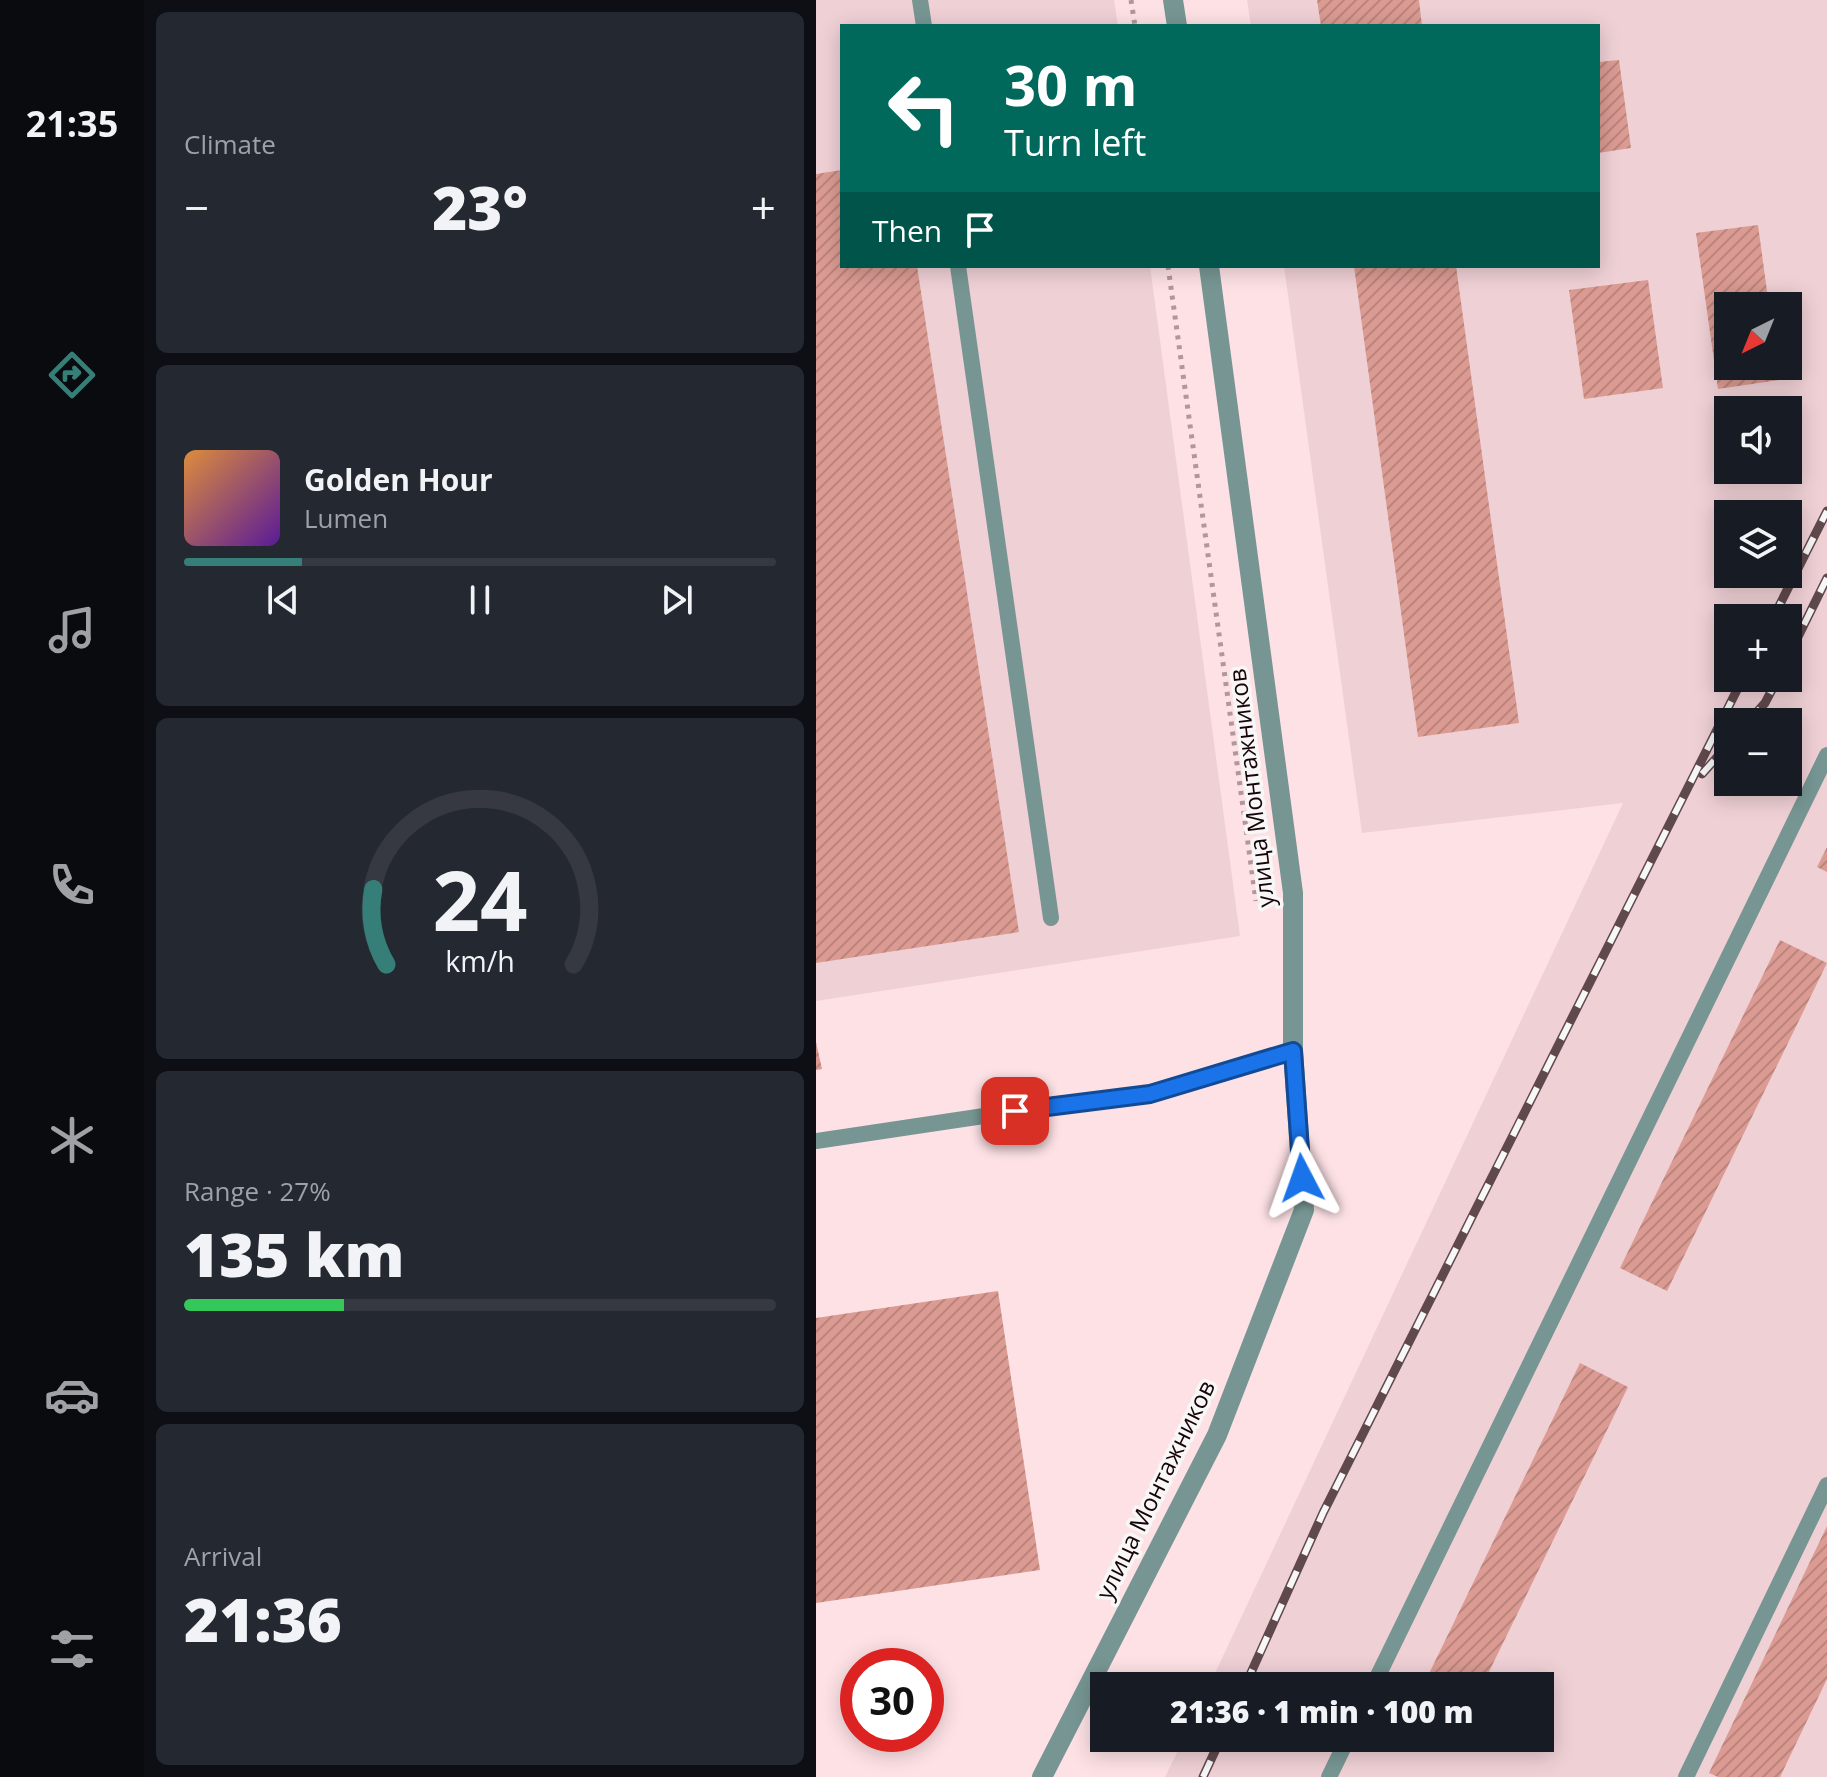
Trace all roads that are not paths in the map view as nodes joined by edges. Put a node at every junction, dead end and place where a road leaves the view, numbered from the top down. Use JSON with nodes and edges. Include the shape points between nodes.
{"nodes":[{"id":1,"x":920,"y":0,"type":"edge"},
{"id":2,"x":1173,"y":0,"type":"edge"},
{"id":3,"x":924,"y":24,"type":"edge"},
{"id":4,"x":1177,"y":24,"type":"edge"},
{"id":5,"x":958,"y":268,"type":"edge"},
{"id":6,"x":1209,"y":268,"type":"edge"},
{"id":7,"x":1827,"y":755,"type":"edge"},
{"id":8,"x":1051,"y":918,"type":"dead end"},
{"id":9,"x":1293,"y":1051,"type":"junction"},
{"id":10,"x":816,"y":1141,"type":"edge"},
{"id":11,"x":1827,"y":1485,"type":"edge"},
{"id":12,"x":1380,"y":1672,"type":"edge"},
{"id":13,"x":1341,"y":1752,"type":"edge"},
{"id":14,"x":1042,"y":1777,"type":"edge"},
{"id":15,"x":1329,"y":1777,"type":"edge"},
{"id":16,"x":1686,"y":1777,"type":"edge"}],
"edges":[{"from":1,"to":3,"type":"lane"},
{"from":2,"to":4,"type":"street"},
{"from":5,"to":8,"type":"lane"},
{"from":6,"to":9,"type":"street","name":"улица Монтажников","via":[[1293,893]]},
{"from":7,"to":12,"type":"lane"},
{"from":9,"to":10,"type":"lane","via":[[1150,1094]]},
{"from":9,"to":14,"type":"street","name":"улица Монтажников","via":[[1304,1210],[1217,1435]]},
{"from":11,"to":16,"type":"lane"},
{"from":13,"to":15,"type":"lane"}]}
